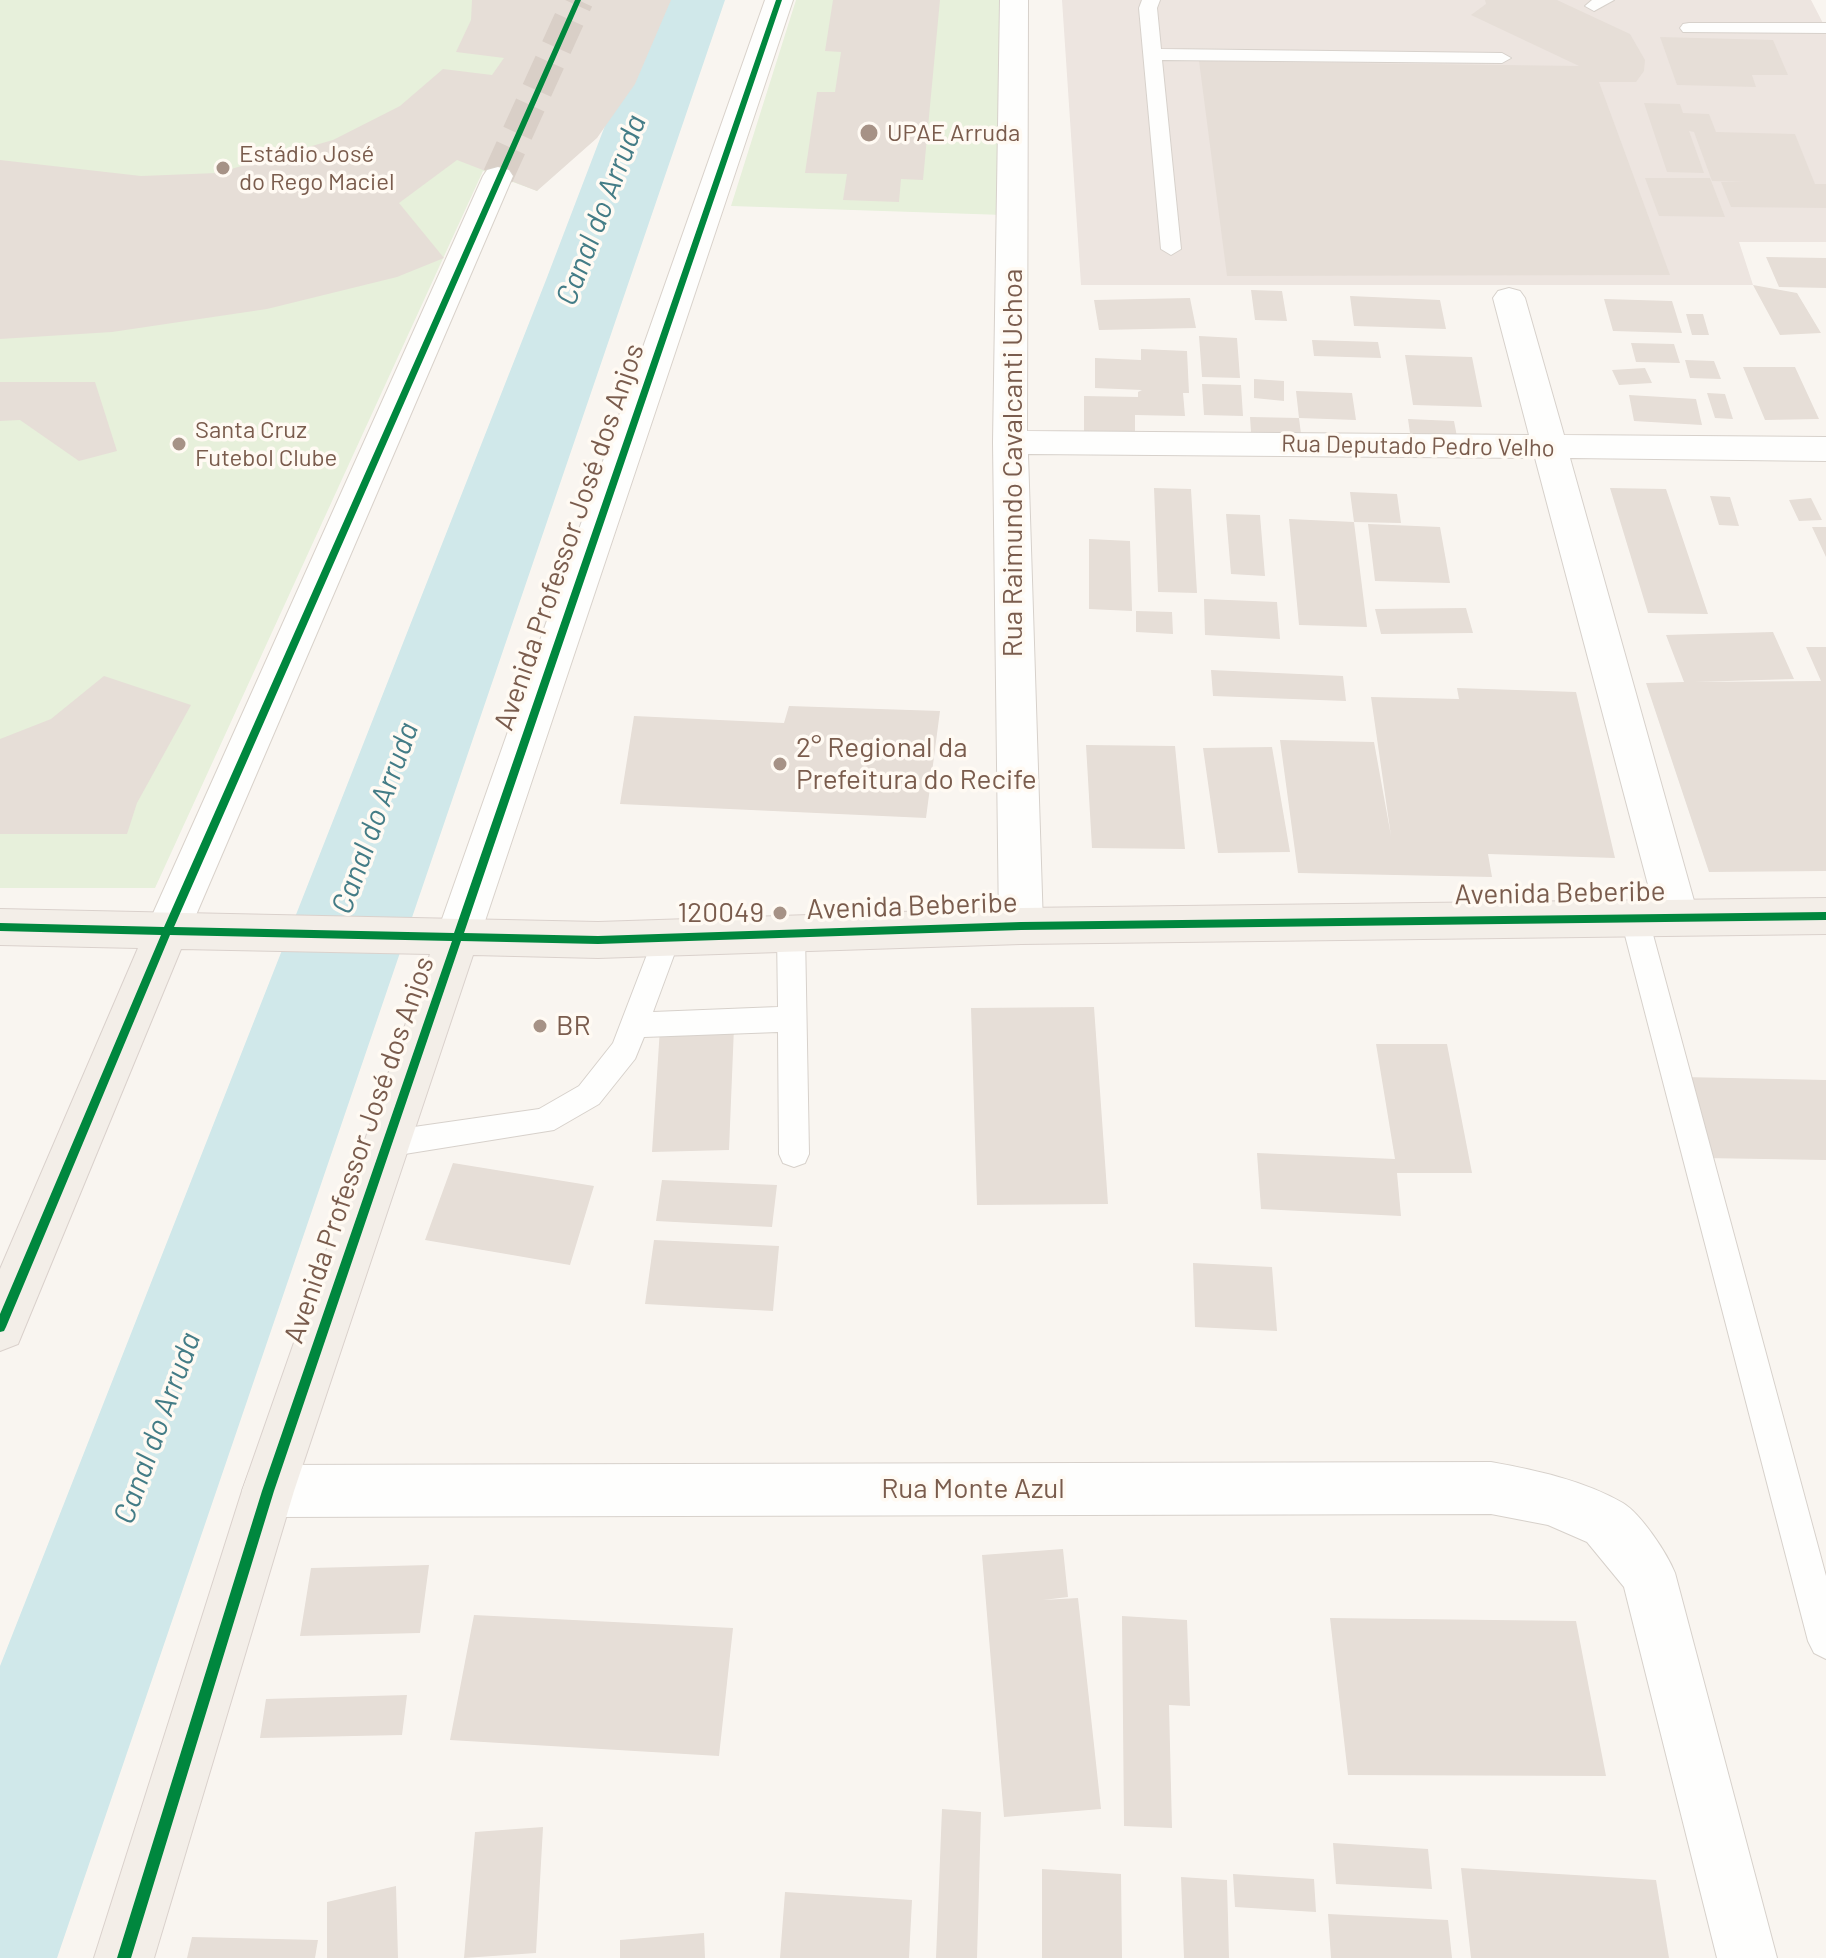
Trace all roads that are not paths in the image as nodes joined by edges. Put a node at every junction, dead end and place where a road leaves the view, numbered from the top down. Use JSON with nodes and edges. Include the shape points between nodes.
{"nodes":[{"id":1,"x":779,"y":0,"type":"edge"},
{"id":2,"x":1014,"y":0,"type":"edge"},
{"id":3,"x":1151,"y":0,"type":"edge"},
{"id":4,"x":1689,"y":28,"type":"dead end"},
{"id":5,"x":1826,"y":28,"type":"edge"},
{"id":6,"x":1152,"y":54,"type":"junction"},
{"id":7,"x":1502,"y":58,"type":"dead end"},
{"id":8,"x":498,"y":176,"type":"tunnel mouth"},
{"id":9,"x":1171,"y":249,"type":"dead end"},
{"id":10,"x":1509,"y":298,"type":"dead end"},
{"id":11,"x":1010,"y":442,"type":"junction"},
{"id":12,"x":1551,"y":448,"type":"junction"},
{"id":13,"x":1826,"y":449,"type":"edge"},
{"id":14,"x":1677,"y":915,"type":"junction"},
{"id":15,"x":1634,"y":916,"type":"junction"},
{"id":16,"x":1826,"y":916,"type":"edge"},
{"id":17,"x":1021,"y":926,"type":"junction"},
{"id":18,"x":0,"y":927,"type":"edge"},
{"id":19,"x":168,"y":929,"type":"junction"},
{"id":20,"x":791,"y":934,"type":"junction"},
{"id":21,"x":433,"y":938,"type":"junction"},
{"id":22,"x":666,"y":939,"type":"junction"},
{"id":23,"x":792,"y":1019,"type":"junction"},
{"id":24,"x":635,"y":1025,"type":"junction"},
{"id":25,"x":386,"y":1144,"type":"junction"},
{"id":26,"x":794,"y":1154,"type":"dead end"},
{"id":27,"x":0,"y":1327,"type":"edge"},
{"id":28,"x":268,"y":1491,"type":"junction"},
{"id":29,"x":1826,"y":1641,"type":"edge"},
{"id":30,"x":124,"y":1958,"type":"edge"},
{"id":31,"x":1747,"y":1958,"type":"edge"}],
"edges":[{"from":1,"to":21,"type":"street","name":"Avenida Professor José dos Anjos"},
{"from":2,"to":11,"type":"street","name":"Rua Raimundo Cavalcanti Uchoa"},
{"from":3,"to":6,"type":"lane"},
{"from":4,"to":5,"type":"lane"},
{"from":6,"to":7,"type":"lane"},
{"from":6,"to":9,"type":"lane"},
{"from":8,"to":19,"type":"street"},
{"from":10,"to":12,"type":"street"},
{"from":11,"to":12,"type":"street","name":"Rua Deputado Pedro Velho"},
{"from":11,"to":17,"type":"street","name":"Rua Raimundo Cavalcanti Uchoa"},
{"from":12,"to":13,"type":"street","name":"Rua Deputado Pedro Velho"},
{"from":12,"to":14,"type":"street"},
{"from":14,"to":15,"type":"main road","name":"Avenida Beberibe"},
{"from":14,"to":16,"type":"main road","name":"Avenida Beberibe"},
{"from":15,"to":17,"type":"main road","name":"Avenida Beberibe"},
{"from":15,"to":29,"type":"lane"},
{"from":17,"to":20,"type":"main road","name":"Avenida Beberibe"},
{"from":18,"to":19,"type":"main road","name":"Avenida Beberibe"},
{"from":19,"to":21,"type":"main road","name":"Avenida Beberibe"},
{"from":19,"to":27,"type":"main road"},
{"from":20,"to":22,"type":"main road","name":"Avenida Beberibe"},
{"from":20,"to":23,"type":"lane"},
{"from":21,"to":22,"type":"main road","name":"Avenida Beberibe"},
{"from":21,"to":25,"type":"main road","name":"Avenida Professor José dos Anjos"},
{"from":22,"to":24,"type":"lane"},
{"from":23,"to":24,"type":"lane"},
{"from":23,"to":26,"type":"lane"},
{"from":24,"to":25,"type":"lane","via":[[625,1050],[589,1095],[544,1121]]},
{"from":25,"to":28,"type":"main road","name":"Avenida Professor José dos Anjos"},
{"from":28,"to":30,"type":"main road","name":"Avenida Professor José dos Anjos"},
{"from":28,"to":31,"type":"street","name":"Rua Monte Azul","via":[[1491,1488],[1548,1499],[1606,1523],[1648,1573]]}]}
